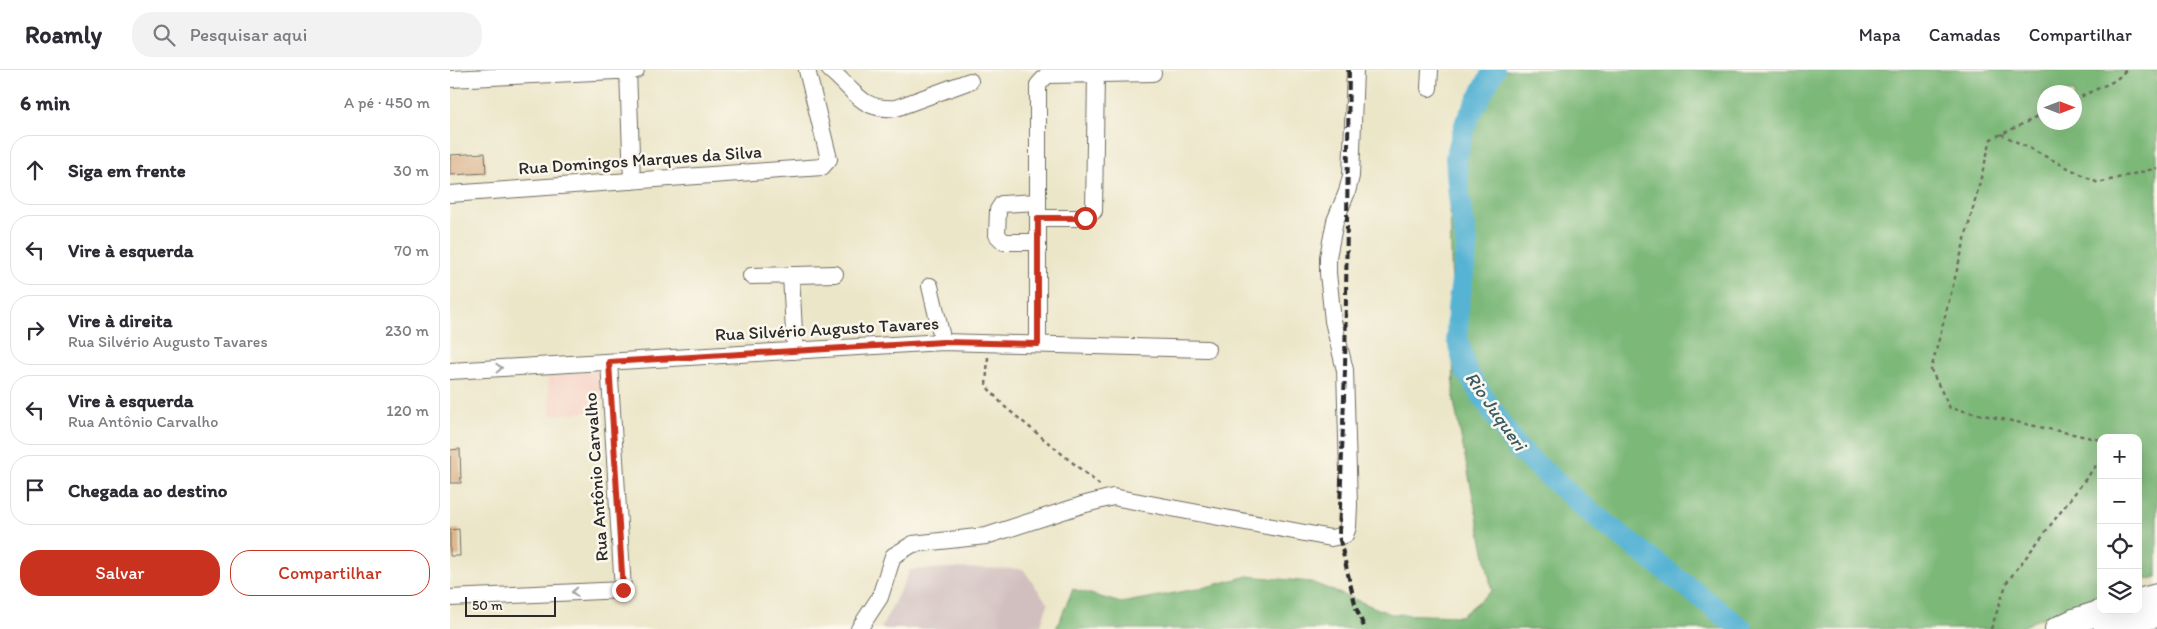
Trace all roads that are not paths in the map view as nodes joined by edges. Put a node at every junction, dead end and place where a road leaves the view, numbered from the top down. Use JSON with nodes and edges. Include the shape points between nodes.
{"nodes":[{"id":1,"x":628,"y":70,"type":"edge"},
{"id":2,"x":636,"y":70,"type":"edge"},
{"id":3,"x":830,"y":70,"type":"edge"},
{"id":4,"x":1355,"y":70,"type":"edge"},
{"id":5,"x":1430,"y":70,"type":"edge"},
{"id":6,"x":810,"y":71,"type":"edge"},
{"id":7,"x":1153,"y":73,"type":"dead end"},
{"id":8,"x":1096,"y":74,"type":"junction"},
{"id":9,"x":450,"y":79,"type":"edge"},
{"id":10,"x":970,"y":81,"type":"dead end"},
{"id":11,"x":1430,"y":88,"type":"dead end"},
{"id":12,"x":632,"y":181,"type":"junction"},
{"id":13,"x":450,"y":194,"type":"edge"},
{"id":14,"x":1038,"y":202,"type":"junction"},
{"id":15,"x":1038,"y":218,"type":"junction"},
{"id":16,"x":1038,"y":242,"type":"junction"},
{"id":17,"x":835,"y":274,"type":"dead end"},
{"id":18,"x":791,"y":275,"type":"junction"},
{"id":19,"x":751,"y":276,"type":"dead end"},
{"id":20,"x":930,"y":286,"type":"dead end"},
{"id":21,"x":943,"y":342,"type":"junction"},
{"id":22,"x":1038,"y":344,"type":"junction"},
{"id":23,"x":1207,"y":349,"type":"dead end"},
{"id":24,"x":795,"y":351,"type":"junction"},
{"id":25,"x":609,"y":362,"type":"junction"},
{"id":26,"x":450,"y":371,"type":"edge"},
{"id":27,"x":2157,"y":596,"type":"edge"},
{"id":28,"x":450,"y":598,"type":"edge"},
{"id":29,"x":2142,"y":600,"type":"edge"},
{"id":30,"x":2097,"y":614,"type":"edge"},
{"id":31,"x":2157,"y":615,"type":"edge"},
{"id":32,"x":859,"y":629,"type":"edge"},
{"id":33,"x":2057,"y":629,"type":"edge"},
{"id":34,"x":2106,"y":629,"type":"edge"}],
"edges":[{"from":1,"to":2,"type":"street"},
{"from":1,"to":9,"type":"street"},
{"from":1,"to":12,"type":"street"},
{"from":3,"to":10,"type":"street","via":[[858,99],[874,107],[896,108]]},
{"from":4,"to":32,"type":"street","via":[[1351,176],[1348,192],[1335,221],[1328,256],[1333,321],[1345,370],[1349,505],[1345,534],[1331,538],[1113,497],[986,536],[913,544],[893,556],[880,597]]},
{"from":5,"to":11,"type":"street"},
{"from":6,"to":12,"type":"street","name":"Rua Domingos Marques da Silva","via":[[829,158],[822,167]]},
{"from":7,"to":8,"type":"street"},
{"from":8,"to":14,"type":"street","via":[[1047,75],[1038,85]]},
{"from":8,"to":15,"type":"street","via":[[1094,211],[1085,218]]},
{"from":12,"to":13,"type":"street","name":"Rua Domingos Marques da Silva"},
{"from":14,"to":15,"type":"street"},
{"from":14,"to":16,"type":"street","via":[[1002,204],[998,210],[997,235],[1004,242]]},
{"from":15,"to":16,"type":"street"},
{"from":16,"to":22,"type":"street"},
{"from":17,"to":18,"type":"street"},
{"from":18,"to":19,"type":"street"},
{"from":18,"to":24,"type":"street"},
{"from":20,"to":21,"type":"street"},
{"from":21,"to":22,"type":"street","name":"Rua Silvério Augusto Tavares"},
{"from":21,"to":24,"type":"street","name":"Rua Silvério Augusto Tavares"},
{"from":22,"to":23,"type":"street","name":"Rua Silvério Augusto Tavares"},
{"from":24,"to":25,"type":"street","name":"Rua Silvério Augusto Tavares"},
{"from":26,"to":25,"type":"street","name":"Rua Silvério Augusto Tavares","one_way":true},
{"from":25,"to":28,"type":"street","name":"Rua Antônio Carvalho","one_way":true,"via":[[623,590]]},
{"from":27,"to":29,"type":"highway"},
{"from":30,"to":33,"type":"highway"},
{"from":31,"to":34,"type":"highway"}]}
